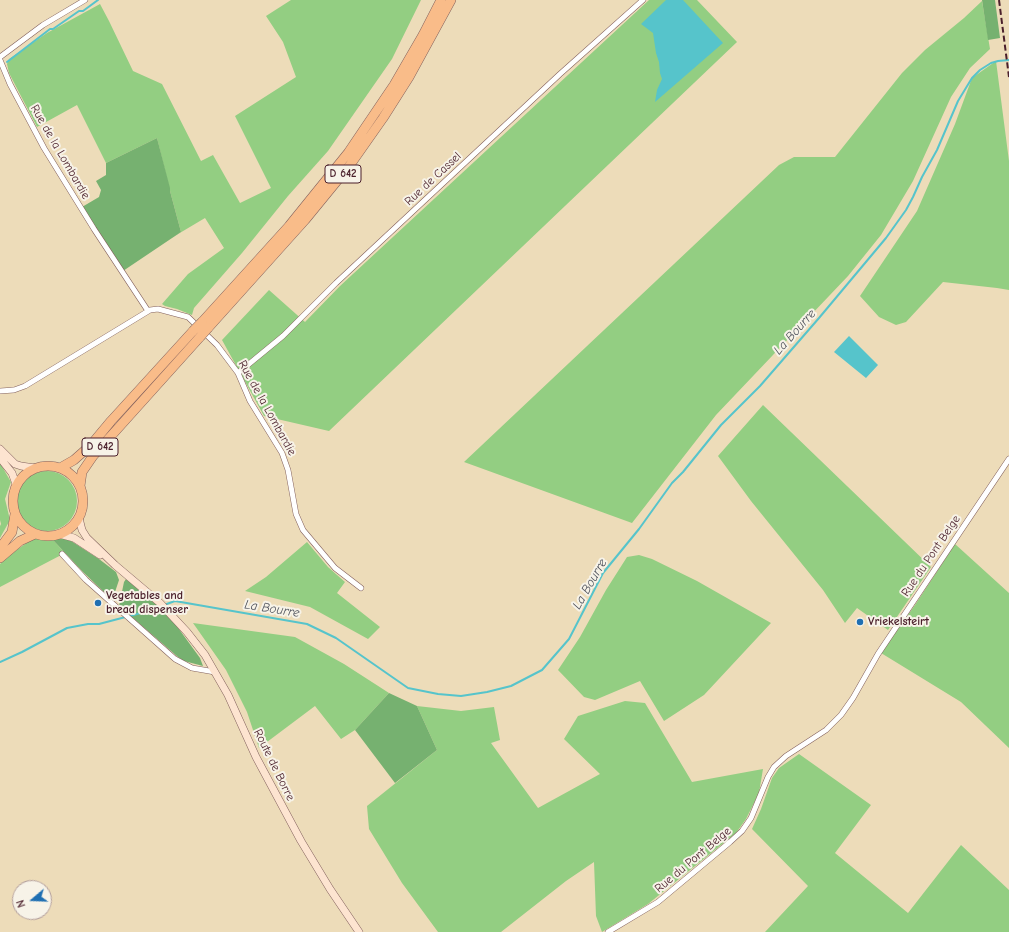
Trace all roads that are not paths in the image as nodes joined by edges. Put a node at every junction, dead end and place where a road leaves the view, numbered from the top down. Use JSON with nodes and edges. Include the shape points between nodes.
{"nodes":[{"id":1,"x":85,"y":0,"type":"edge"},
{"id":2,"x":441,"y":0,"type":"edge"},
{"id":3,"x":451,"y":0,"type":"edge"},
{"id":4,"x":643,"y":0,"type":"edge"},
{"id":5,"x":0,"y":57,"type":"edge"},
{"id":6,"x":0,"y":60,"type":"edge"},
{"id":7,"x":148,"y":310,"type":"junction"},
{"id":8,"x":205,"y":325,"type":"junction"},
{"id":9,"x":197,"y":334,"type":"junction"},
{"id":10,"x":238,"y":373,"type":"junction"},
{"id":11,"x":0,"y":391,"type":"edge"},
{"id":12,"x":0,"y":449,"type":"edge"},
{"id":13,"x":0,"y":458,"type":"edge"},
{"id":14,"x":1009,"y":459,"type":"edge"},
{"id":15,"x":35,"y":468,"type":"junction"},
{"id":16,"x":60,"y":468,"type":"junction"},
{"id":17,"x":16,"y":484,"type":"junction"},
{"id":18,"x":80,"y":486,"type":"junction"},
{"id":19,"x":14,"y":514,"type":"junction"},
{"id":20,"x":79,"y":518,"type":"junction"},
{"id":21,"x":35,"y":534,"type":"junction"},
{"id":22,"x":59,"y":534,"type":"junction"},
{"id":23,"x":0,"y":548,"type":"edge"},
{"id":24,"x":62,"y":554,"type":"dead end"},
{"id":25,"x":0,"y":558,"type":"edge"},
{"id":26,"x":115,"y":565,"type":"junction"},
{"id":27,"x":361,"y":588,"type":"dead end"},
{"id":28,"x":215,"y":672,"type":"junction"},
{"id":29,"x":359,"y":932,"type":"edge"},
{"id":30,"x":608,"y":932,"type":"edge"}],
"edges":[{"from":1,"to":5,"type":"street","via":[[43,25]]},
{"from":2,"to":8,"type":"highway","number":"D 642","via":[[394,85],[348,153]]},
{"from":3,"to":8,"type":"highway","number":"D 642","via":[[409,77],[350,165],[305,220]]},
{"from":4,"to":10,"type":"street","name":"Rue de Cassel","via":[[560,74],[286,332]]},
{"from":6,"to":7,"type":"street","name":"Rue de la Lombardie","via":[[44,148]]},
{"from":7,"to":10,"type":"street","name":"Rue de la Lombardie","via":[[158,309],[182,314],[191,319],[217,345]]},
{"from":7,"to":11,"type":"street","via":[[24,386]]},
{"from":8,"to":9,"type":"highway","number":"D 642","bridge":true},
{"from":9,"to":16,"type":"highway","number":"D 642","via":[[91,445]]},
{"from":9,"to":18,"type":"highway","number":"D 642","via":[[92,456],[82,472]]},
{"from":10,"to":27,"type":"street","name":"Rue de la Lombardie","via":[[250,401],[285,458],[294,510],[299,522],[329,562]]},
{"from":12,"to":15,"type":"main road","via":[[15,464]]},
{"from":13,"to":17,"type":"main road"},
{"from":14,"to":30,"type":"street","name":"Rue du Pont Belge","via":[[878,654],[841,715],[826,730],[774,767],[742,831],[658,902]]},
{"from":15,"to":16,"type":"highway","via":[[46,465]]},
{"from":15,"to":17,"type":"highway","via":[[25,473]]},
{"from":16,"to":18,"type":"highway","via":[[72,475]]},
{"from":17,"to":19,"type":"highway","via":[[12,500]]},
{"from":18,"to":20,"type":"highway","via":[[83,504]]},
{"from":19,"to":21,"type":"highway","via":[[21,525]]},
{"from":19,"to":23,"type":"highway","via":[[14,526]]},
{"from":20,"to":22,"type":"highway","via":[[72,527]]},
{"from":20,"to":26,"type":"main road","via":[[87,538]]},
{"from":21,"to":22,"type":"highway"},
{"from":21,"to":25,"type":"highway","via":[[20,541]]},
{"from":22,"to":26,"type":"main road","via":[[74,538]]},
{"from":24,"to":28,"type":"street","via":[[82,576],[179,662],[195,669]]},
{"from":26,"to":28,"type":"main road","name":"Route de Borre","via":[[167,610],[192,638]]},
{"from":28,"to":29,"type":"main road","name":"Route de Borre","via":[[301,841]]}]}
